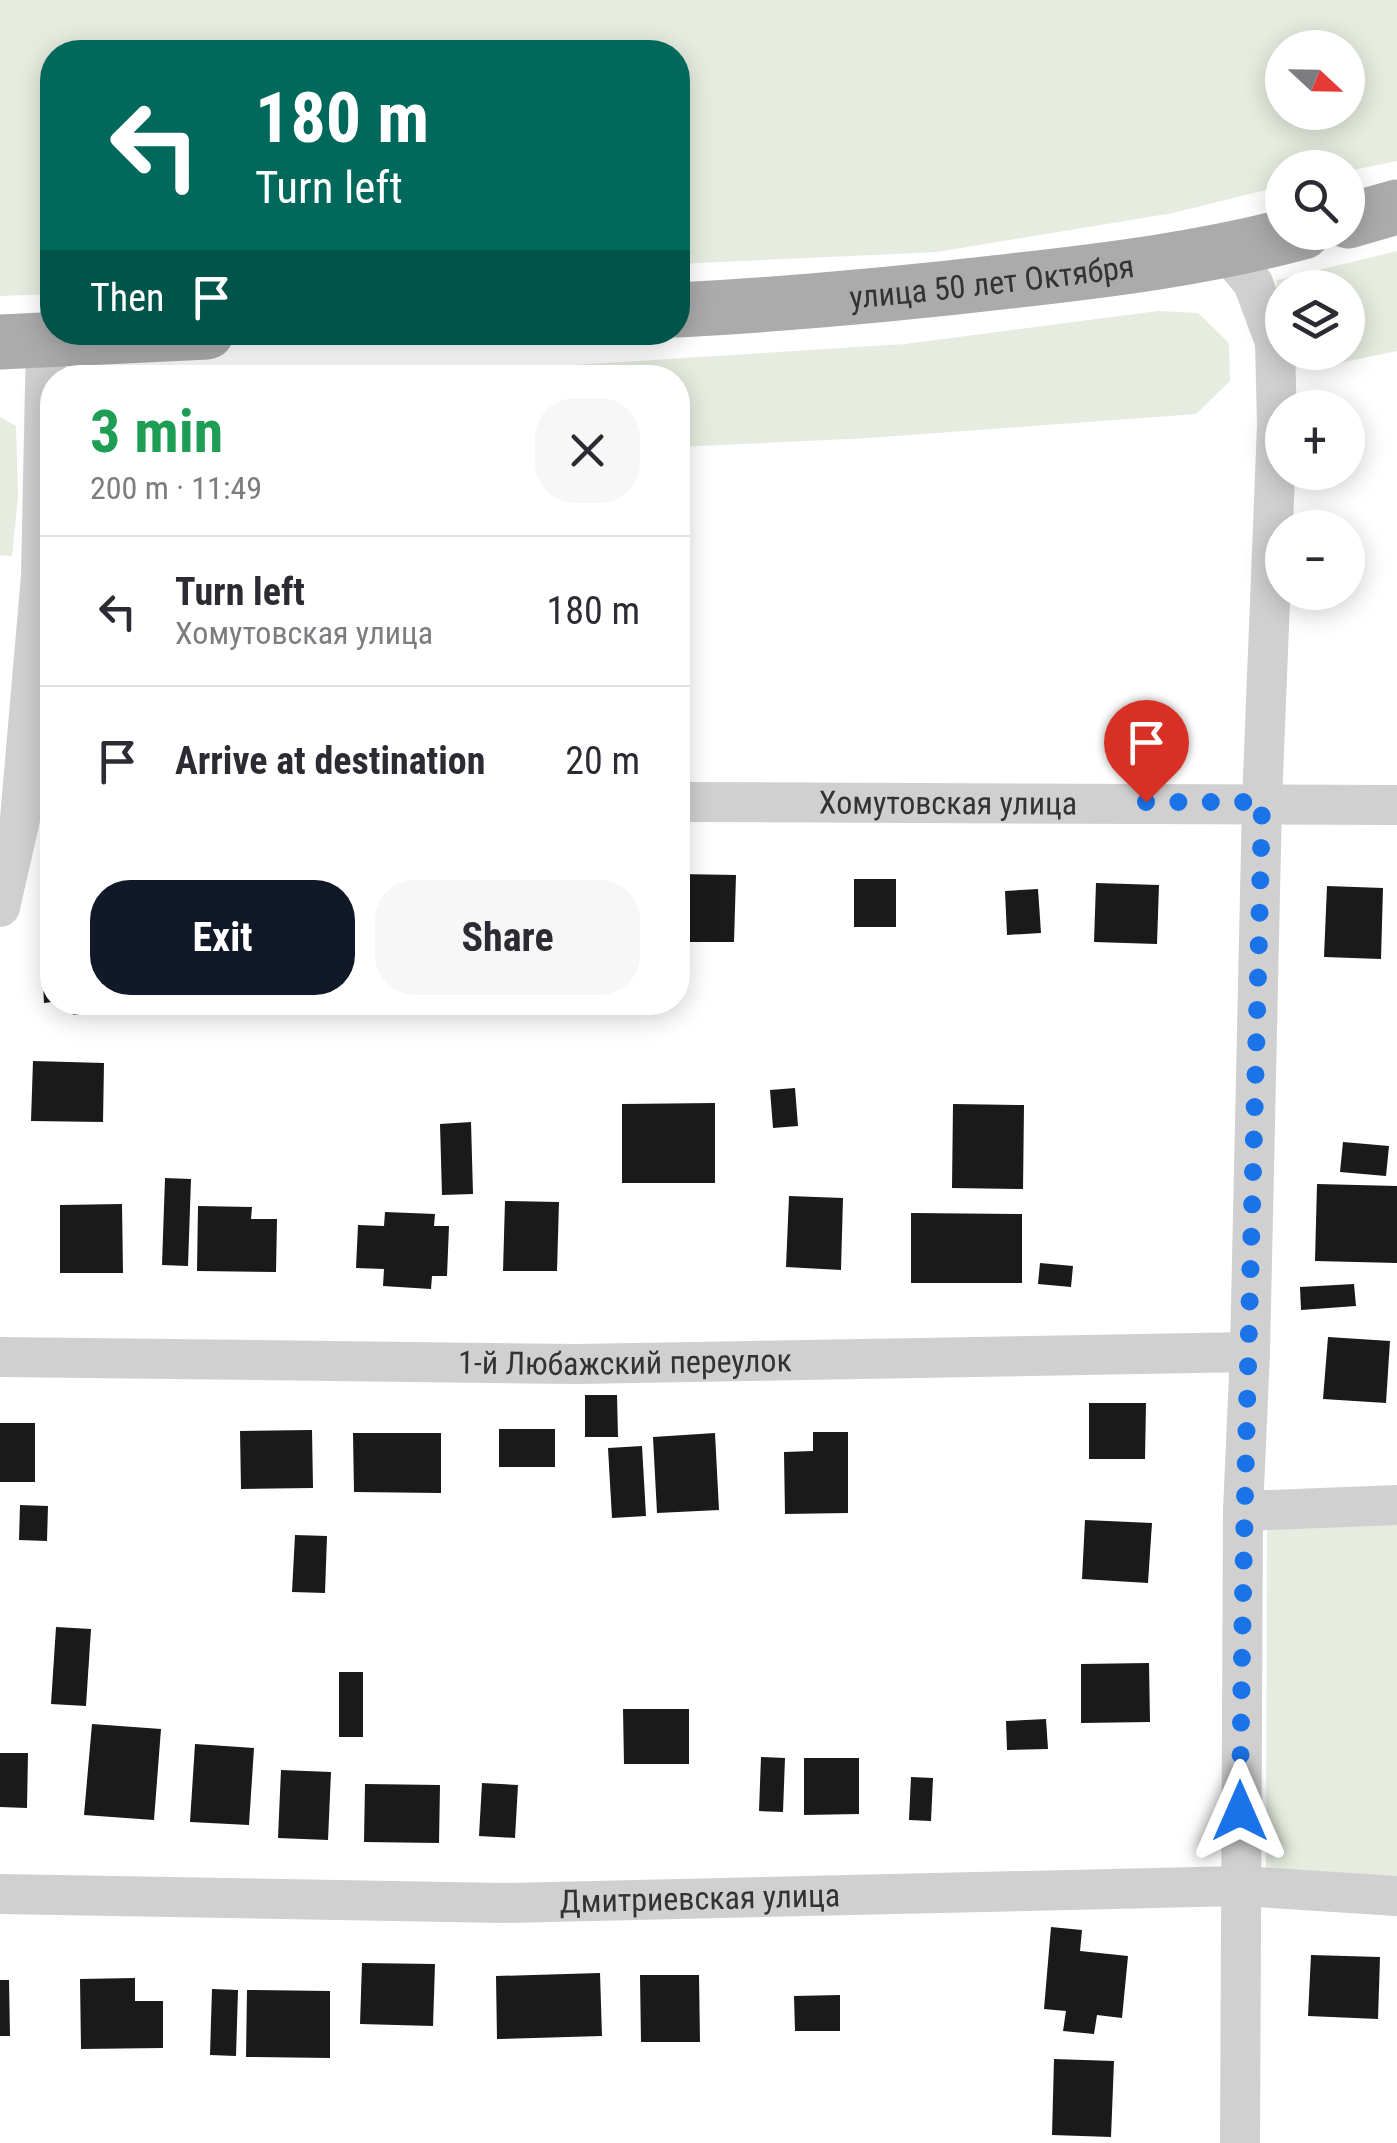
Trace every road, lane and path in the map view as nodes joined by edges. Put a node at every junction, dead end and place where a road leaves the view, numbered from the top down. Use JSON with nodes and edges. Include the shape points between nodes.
{"nodes":[{"id":1,"x":1397,"y":208,"type":"edge"},
{"id":2,"x":1365,"y":216,"type":"edge"},
{"id":3,"x":1265,"y":242,"type":"edge"},
{"id":4,"x":1228,"y":252,"type":"junction"},
{"id":5,"x":690,"y":309,"type":"edge"},
{"id":6,"x":23,"y":341,"type":"edge"},
{"id":7,"x":40,"y":563,"type":"edge"},
{"id":8,"x":40,"y":624,"type":"edge"},
{"id":9,"x":690,"y":802,"type":"edge"},
{"id":10,"x":1262,"y":802,"type":"junction"},
{"id":11,"x":1397,"y":805,"type":"edge"},
{"id":12,"x":36,"y":818,"type":"edge"},
{"id":13,"x":0,"y":906,"type":"edge"},
{"id":14,"x":1250,"y":1352,"type":"junction"},
{"id":15,"x":0,"y":1357,"type":"edge"},
{"id":16,"x":1397,"y":1505,"type":"edge"},
{"id":17,"x":1243,"y":1511,"type":"junction"},
{"id":18,"x":1240,"y":1886,"type":"junction"},
{"id":19,"x":0,"y":1894,"type":"edge"},
{"id":20,"x":1397,"y":1896,"type":"edge"},
{"id":21,"x":1240,"y":2143,"type":"edge"}],
"edges":[{"from":1,"to":2,"type":"main road"},
{"from":3,"to":4,"type":"main road","name":"улица 50 лет Октября"},
{"from":4,"to":5,"type":"main road","name":"улица 50 лет Октября","via":[[818,303]]},
{"from":4,"to":10,"type":"street","via":[[1253,283],[1275,342]]},
{"from":6,"to":7,"type":"street"},
{"from":8,"to":12,"type":"street"},
{"from":9,"to":10,"type":"street","name":"Хомутовская улица"},
{"from":10,"to":11,"type":"street","name":"Хомутовская улица"},
{"from":10,"to":14,"type":"street"},
{"from":12,"to":13,"type":"street"},
{"from":14,"to":15,"type":"street","name":"1-й Любажский переулок","via":[[578,1364]]},
{"from":14,"to":17,"type":"street"},
{"from":16,"to":17,"type":"street"},
{"from":17,"to":18,"type":"street"},
{"from":18,"to":19,"type":"street","name":"Дмитриевская улица","via":[[504,1902]]},
{"from":18,"to":20,"type":"street","name":"Дмитриевская улица"},
{"from":18,"to":21,"type":"street"}]}
